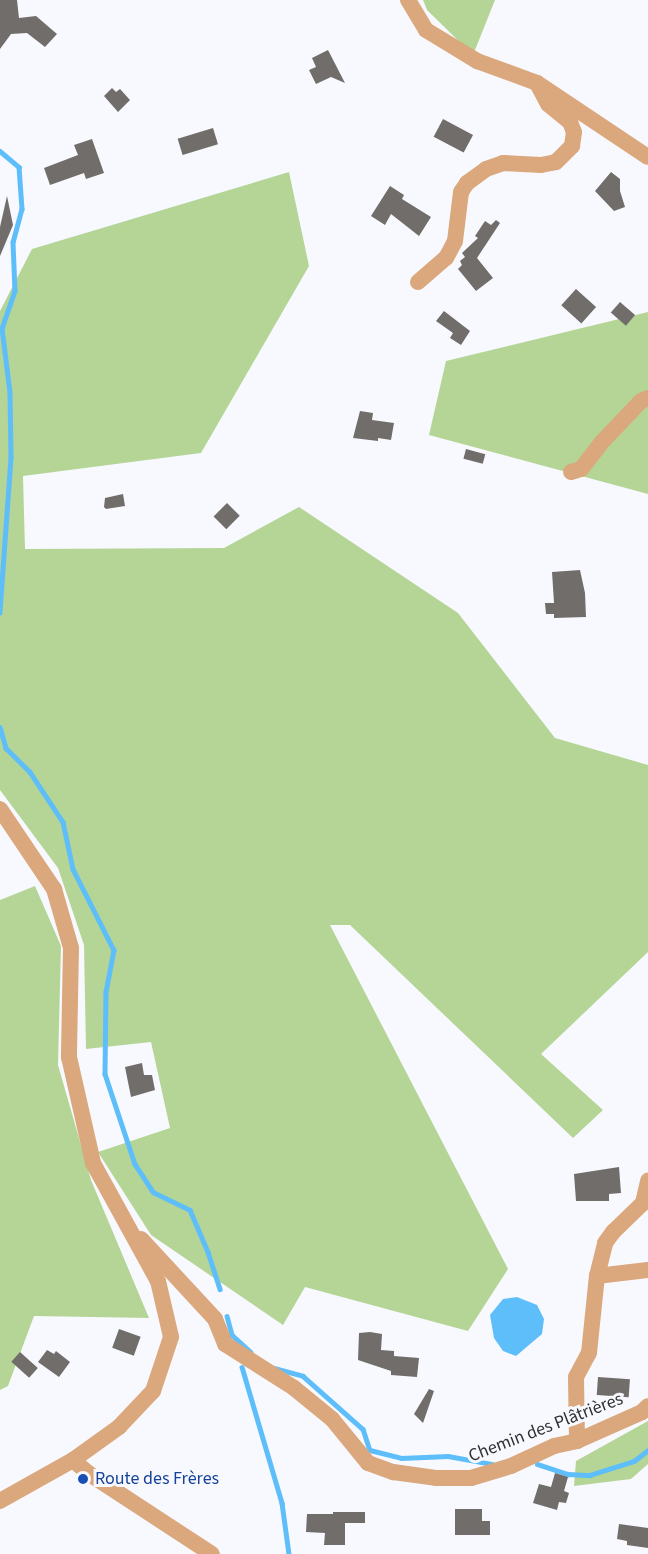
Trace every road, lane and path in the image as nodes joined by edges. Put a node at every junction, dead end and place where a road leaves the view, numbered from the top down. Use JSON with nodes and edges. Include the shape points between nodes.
{"nodes":[{"id":1,"x":408,"y":0,"type":"edge"},
{"id":2,"x":537,"y":83,"type":"junction"},
{"id":3,"x":648,"y":157,"type":"edge"},
{"id":4,"x":418,"y":282,"type":"dead end"},
{"id":5,"x":648,"y":398,"type":"edge"},
{"id":6,"x":571,"y":472,"type":"dead end"},
{"id":7,"x":0,"y":809,"type":"edge"},
{"id":8,"x":648,"y":1181,"type":"edge"},
{"id":9,"x":128,"y":1226,"type":"junction"},
{"id":10,"x":648,"y":1270,"type":"edge"},
{"id":11,"x":597,"y":1276,"type":"junction"},
{"id":12,"x":648,"y":1406,"type":"edge"},
{"id":13,"x":577,"y":1441,"type":"junction"},
{"id":14,"x":73,"y":1460,"type":"junction"},
{"id":15,"x":0,"y":1501,"type":"edge"},
{"id":16,"x":212,"y":1554,"type":"edge"}],
"edges":[{"from":1,"to":2,"type":"street","via":[[426,30],[477,61]]},
{"from":2,"to":3,"type":"street"},
{"from":2,"to":4,"type":"street","via":[[548,104],[570,122],[574,132],[572,146],[555,162],[503,163],[486,169],[467,183],[461,192],[455,241],[446,258]]},
{"from":5,"to":6,"type":"street","via":[[601,443],[581,469]]},
{"from":7,"to":9,"type":"street","via":[[54,889],[71,948],[69,1057],[93,1163]]},
{"from":8,"to":11,"type":"street","via":[[643,1203],[606,1243]]},
{"from":9,"to":13,"type":"street","name":"Chemin des Plâtrières","via":[[215,1319],[225,1344],[302,1394],[332,1419],[368,1463],[393,1472],[471,1478]]},
{"from":9,"to":14,"type":"street","via":[[158,1281],[171,1337],[153,1391],[119,1427]]},
{"from":10,"to":11,"type":"street"},
{"from":11,"to":13,"type":"street","via":[[588,1353],[576,1377]]},
{"from":12,"to":13,"type":"street","name":"Chemin des Plâtrières"},
{"from":14,"to":15,"type":"street"},
{"from":14,"to":16,"type":"street"}]}
